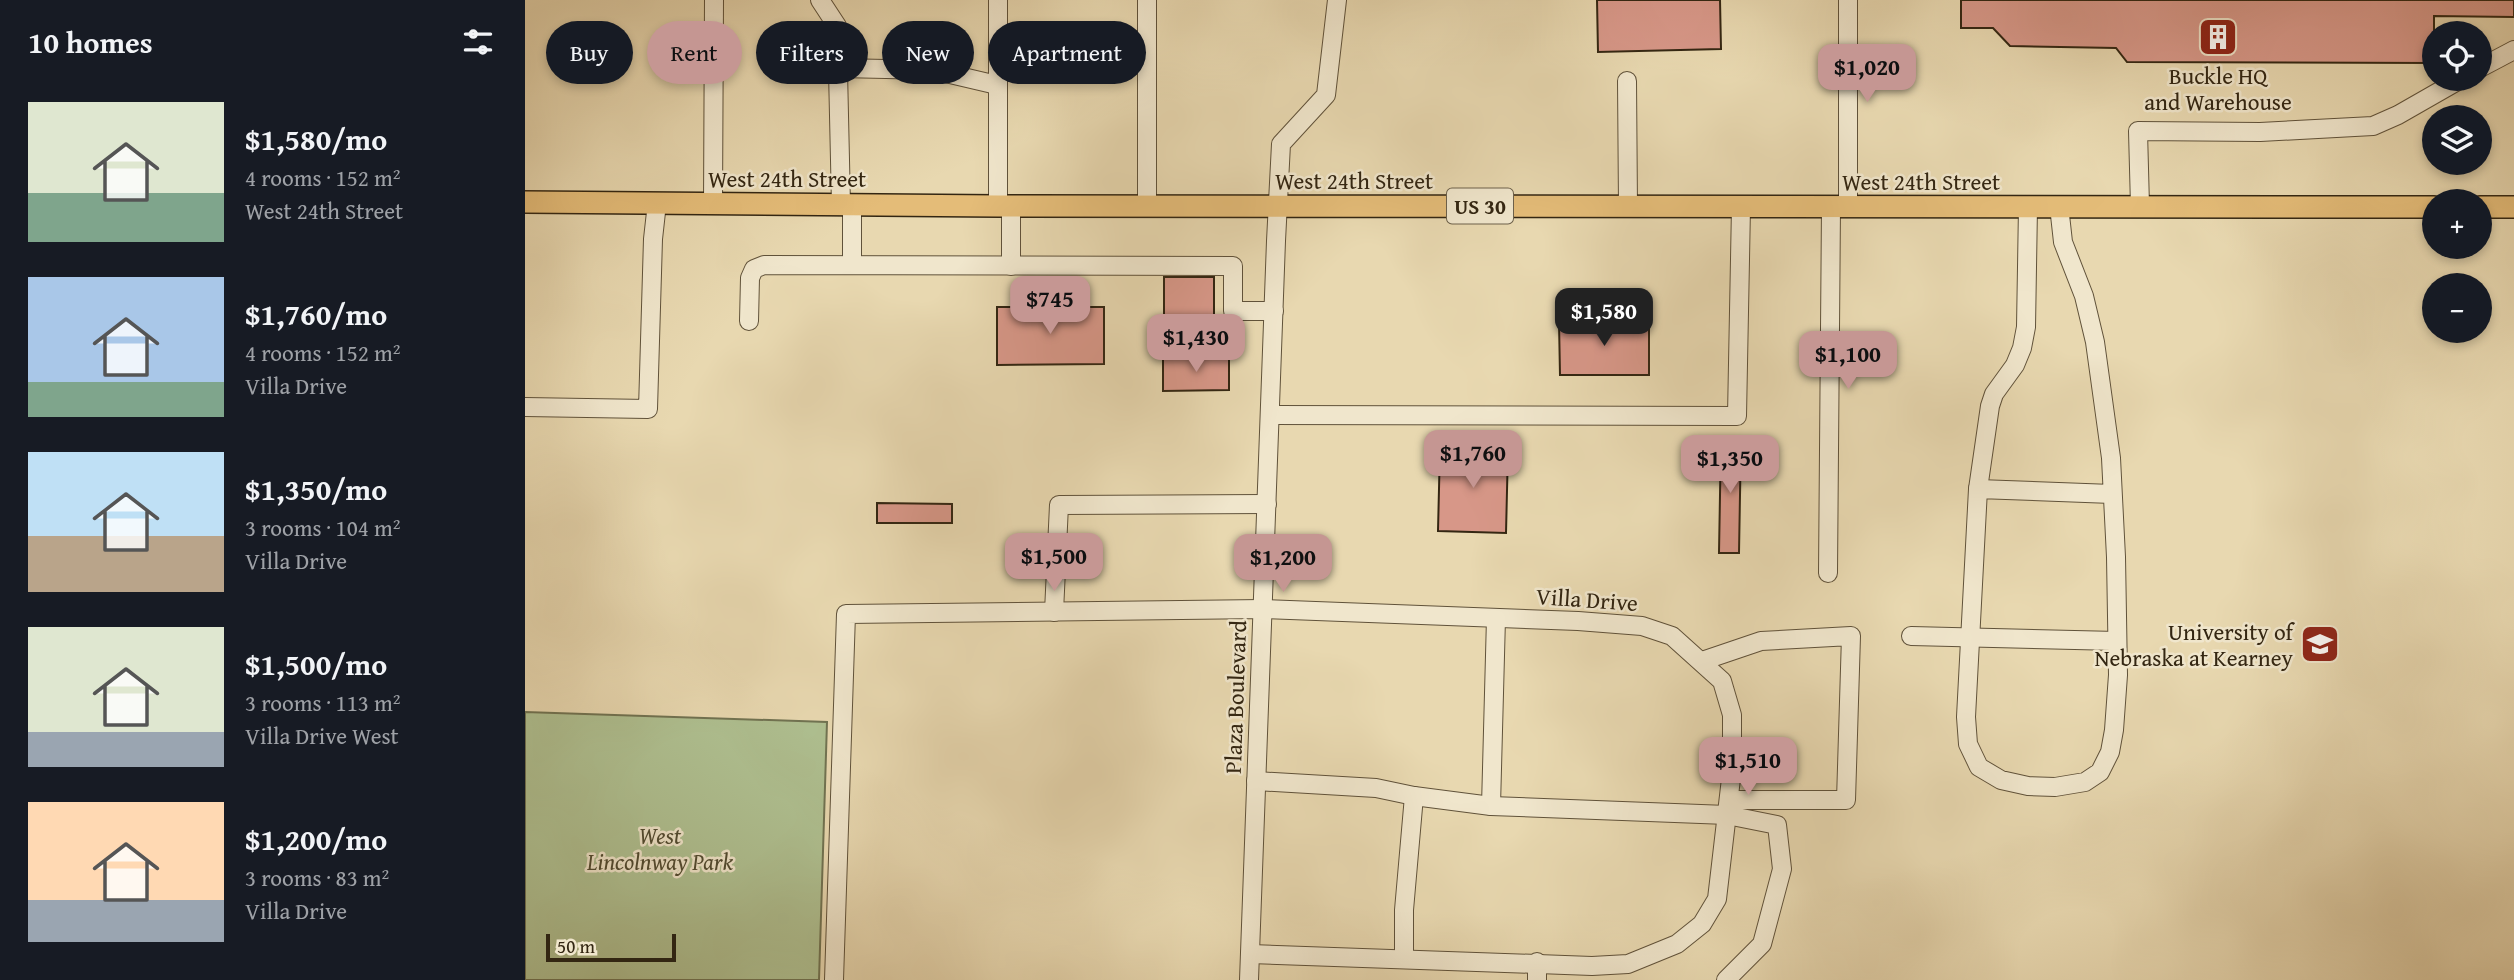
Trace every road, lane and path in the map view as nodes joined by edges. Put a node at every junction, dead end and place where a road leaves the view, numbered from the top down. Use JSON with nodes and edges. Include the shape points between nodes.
{"nodes":[{"id":1,"x":714,"y":0,"type":"edge"},
{"id":2,"x":820,"y":0,"type":"edge"},
{"id":3,"x":998,"y":0,"type":"edge"},
{"id":4,"x":1147,"y":0,"type":"edge"},
{"id":5,"x":1337,"y":0,"type":"edge"},
{"id":6,"x":1848,"y":0,"type":"edge"},
{"id":7,"x":834,"y":21,"type":"edge"},
{"id":8,"x":2514,"y":50,"type":"edge"},
{"id":9,"x":2492,"y":62,"type":"edge"},
{"id":10,"x":868,"y":69,"type":"edge"},
{"id":11,"x":1627,"y":81,"type":"dead end"},
{"id":12,"x":840,"y":84,"type":"edge"},
{"id":13,"x":997,"y":85,"type":"junction"},
{"id":14,"x":2440,"y":91,"type":"edge"},
{"id":15,"x":525,"y":202,"type":"edge"},
{"id":16,"x":657,"y":204,"type":"junction"},
{"id":17,"x":713,"y":204,"type":"junction"},
{"id":18,"x":846,"y":205,"type":"junction"},
{"id":19,"x":1004,"y":206,"type":"junction"},
{"id":20,"x":1147,"y":206,"type":"junction"},
{"id":21,"x":1278,"y":206,"type":"junction"},
{"id":22,"x":2059,"y":206,"type":"junction"},
{"id":23,"x":2140,"y":206,"type":"junction"},
{"id":24,"x":1628,"y":207,"type":"junction"},
{"id":25,"x":1741,"y":207,"type":"junction"},
{"id":26,"x":1839,"y":207,"type":"junction"},
{"id":27,"x":2028,"y":207,"type":"junction"},
{"id":28,"x":2422,"y":207,"type":"edge"},
{"id":29,"x":2492,"y":207,"type":"edge"},
{"id":30,"x":2514,"y":207,"type":"edge"},
{"id":31,"x":852,"y":265,"type":"junction"},
{"id":32,"x":1011,"y":266,"type":"junction"},
{"id":33,"x":1274,"y":311,"type":"junction"},
{"id":34,"x":749,"y":321,"type":"dead end"},
{"id":35,"x":525,"y":407,"type":"edge"},
{"id":36,"x":1271,"y":415,"type":"junction"},
{"id":37,"x":1978,"y":489,"type":"junction"},
{"id":38,"x":2112,"y":494,"type":"junction"},
{"id":39,"x":1267,"y":504,"type":"junction"},
{"id":40,"x":1828,"y":573,"type":"dead end"},
{"id":41,"x":1263,"y":609,"type":"junction"},
{"id":42,"x":1054,"y":612,"type":"junction"},
{"id":43,"x":1496,"y":618,"type":"junction"},
{"id":44,"x":1911,"y":636,"type":"dead end"},
{"id":45,"x":1969,"y":638,"type":"junction"},
{"id":46,"x":2117,"y":641,"type":"junction"},
{"id":47,"x":1702,"y":661,"type":"junction"},
{"id":48,"x":1257,"y":781,"type":"junction"},
{"id":49,"x":1414,"y":796,"type":"junction"},
{"id":50,"x":1491,"y":806,"type":"junction"},
{"id":51,"x":1728,"y":807,"type":"junction"},
{"id":52,"x":1250,"y":954,"type":"junction"},
{"id":53,"x":1404,"y":959,"type":"junction"},
{"id":54,"x":1537,"y":971,"type":"edge"},
{"id":55,"x":1592,"y":973,"type":"edge"},
{"id":56,"x":834,"y":980,"type":"edge"},
{"id":57,"x":1249,"y":980,"type":"edge"},
{"id":58,"x":1726,"y":980,"type":"edge"}],
"edges":[{"from":1,"to":17,"type":"street"},
{"from":2,"to":7,"type":"street"},
{"from":3,"to":13,"type":"street"},
{"from":4,"to":20,"type":"street"},
{"from":5,"to":21,"type":"street","name":"Plaza Boulevard","via":[[1326,95],[1282,144]]},
{"from":6,"to":26,"type":"street"},
{"from":8,"to":9,"type":"street"},
{"from":10,"to":13,"type":"street","via":[[933,70]]},
{"from":11,"to":24,"type":"street"},
{"from":12,"to":18,"type":"street"},
{"from":13,"to":19,"type":"street"},
{"from":14,"to":23,"type":"street","via":[[2373,126],[2260,132],[2138,131]]},
{"from":15,"to":16,"type":"main road","name":"West 24th Street","number":"US 30"},
{"from":16,"to":17,"type":"main road","name":"West 24th Street","number":"US 30"},
{"from":16,"to":35,"type":"street","via":[[648,409]]},
{"from":17,"to":18,"type":"main road","name":"West 24th Street","number":"US 30"},
{"from":18,"to":19,"type":"main road","name":"West 24th Street","number":"US 30"},
{"from":18,"to":31,"type":"street"},
{"from":19,"to":20,"type":"main road","name":"West 24th Street","number":"US 30"},
{"from":19,"to":32,"type":"street"},
{"from":20,"to":21,"type":"main road","name":"West 24th Street","number":"US 30"},
{"from":21,"to":24,"type":"main road","name":"West 24th Street","number":"US 30"},
{"from":21,"to":33,"type":"street","name":"Plaza Boulevard"},
{"from":22,"to":23,"type":"main road","name":"West 24th Street","number":"US 30"},
{"from":22,"to":27,"type":"main road","name":"West 24th Street","number":"US 30"},
{"from":22,"to":38,"type":"street","via":[[2063,242],[2084,296],[2095,342]]},
{"from":23,"to":28,"type":"main road","name":"West 24th Street","number":"US 30"},
{"from":24,"to":25,"type":"main road","name":"West 24th Street","number":"US 30"},
{"from":25,"to":26,"type":"main road","name":"West 24th Street","number":"US 30"},
{"from":25,"to":36,"type":"street","via":[[1737,416]]},
{"from":26,"to":27,"type":"main road","name":"West 24th Street","number":"US 30"},
{"from":26,"to":40,"type":"street"},
{"from":27,"to":37,"type":"street","via":[[2024,338],[2015,365],[1990,406]]},
{"from":29,"to":30,"type":"main road"},
{"from":31,"to":32,"type":"street"},
{"from":31,"to":34,"type":"street","via":[[758,266],[750,278]]},
{"from":32,"to":33,"type":"street","via":[[1233,266],[1233,311]]},
{"from":33,"to":36,"type":"street","name":"Plaza Boulevard"},
{"from":36,"to":39,"type":"street","name":"Plaza Boulevard"},
{"from":37,"to":38,"type":"street"},
{"from":37,"to":45,"type":"street"},
{"from":38,"to":46,"type":"street"},
{"from":39,"to":41,"type":"street","name":"Plaza Boulevard"},
{"from":39,"to":42,"type":"street","via":[[1059,505]]},
{"from":41,"to":42,"type":"street","name":"Villa Drive"},
{"from":41,"to":43,"type":"street","name":"Villa Drive"},
{"from":41,"to":48,"type":"street","name":"Plaza Boulevard"},
{"from":42,"to":56,"type":"street","name":"Villa Drive","via":[[846,614]]},
{"from":43,"to":47,"type":"street","name":"Villa Drive","via":[[1642,626],[1672,636]]},
{"from":43,"to":50,"type":"street"},
{"from":44,"to":45,"type":"street"},
{"from":45,"to":46,"type":"street"},
{"from":45,"to":46,"type":"street","via":[[1968,744],[1979,767],[2001,780],[2055,787],[2085,782],[2100,772],[2110,752],[2117,706]]},
{"from":47,"to":51,"type":"street","name":"Villa Drive","via":[[1722,681],[1732,715]]},
{"from":47,"to":51,"type":"street","via":[[1761,640],[1851,636],[1846,800]]},
{"from":48,"to":49,"type":"street","via":[[1376,788]]},
{"from":48,"to":52,"type":"street","name":"Plaza Boulevard"},
{"from":49,"to":50,"type":"street"},
{"from":49,"to":53,"type":"street"},
{"from":50,"to":51,"type":"street"},
{"from":51,"to":55,"type":"street","name":"Villa Drive","via":[[1717,899],[1702,924],[1678,944]]},
{"from":51,"to":58,"type":"street","via":[[1777,825],[1782,869],[1762,944]]},
{"from":52,"to":53,"type":"street","name":"Villa Drive"},
{"from":52,"to":57,"type":"street","name":"Plaza Boulevard"},
{"from":53,"to":54,"type":"street","name":"Villa Drive"},
{"from":54,"to":55,"type":"street","name":"Villa Drive"}]}
